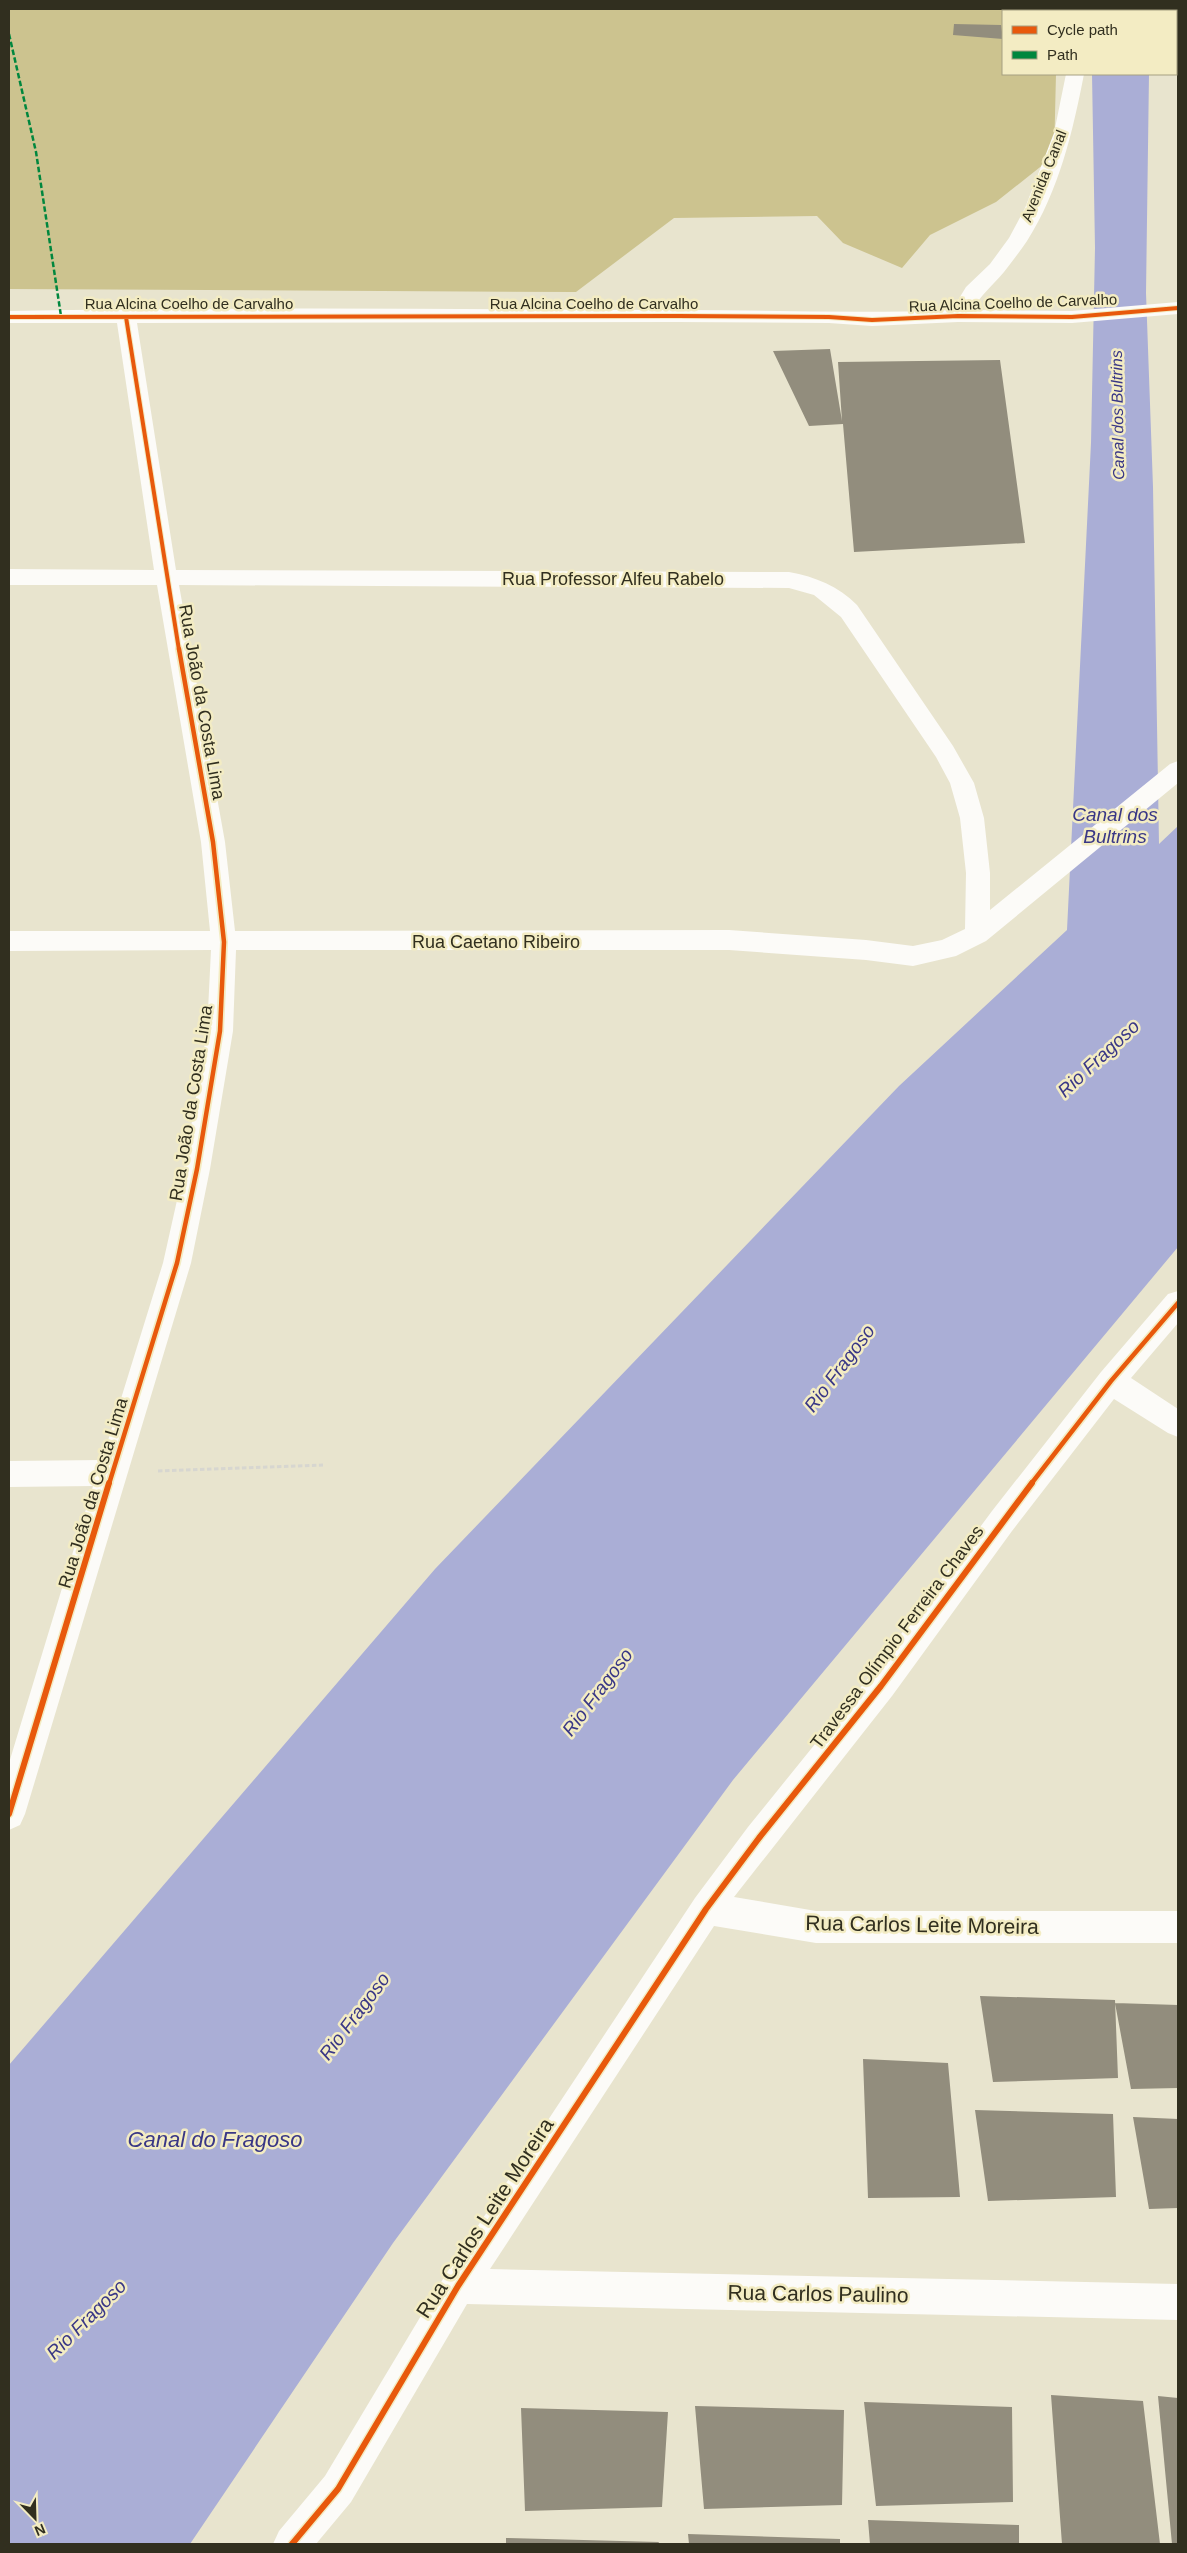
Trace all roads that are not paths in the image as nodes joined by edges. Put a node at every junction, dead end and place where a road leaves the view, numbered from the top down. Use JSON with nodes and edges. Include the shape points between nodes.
{"nodes":[{"id":1,"x":1075,"y":75,"type":"edge"},
{"id":2,"x":1178,"y":308,"type":"edge"},
{"id":3,"x":958,"y":316,"type":"junction"},
{"id":4,"x":9,"y":317,"type":"edge"},
{"id":5,"x":126,"y":317,"type":"junction"},
{"id":6,"x":166,"y":576,"type":"junction"},
{"id":7,"x":9,"y":577,"type":"edge"},
{"id":8,"x":1173,"y":774,"type":"edge"},
{"id":9,"x":977,"y":934,"type":"junction"},
{"id":10,"x":9,"y":941,"type":"edge"},
{"id":11,"x":224,"y":942,"type":"junction"},
{"id":12,"x":1178,"y":1303,"type":"edge"},
{"id":13,"x":1111,"y":1381,"type":"junction"},
{"id":14,"x":1178,"y":1424,"type":"edge"},
{"id":15,"x":112,"y":1473,"type":"junction"},
{"id":16,"x":9,"y":1474,"type":"edge"},
{"id":17,"x":9,"y":1814,"type":"edge"},
{"id":18,"x":706,"y":1909,"type":"junction"},
{"id":19,"x":1178,"y":1927,"type":"edge"},
{"id":20,"x":458,"y":2286,"type":"junction"},
{"id":21,"x":1178,"y":2302,"type":"edge"},
{"id":22,"x":292,"y":2544,"type":"edge"}],
"edges":[{"from":1,"to":3,"type":"street","name":"Avenida Canal","via":[[1063,133],[1035,208],[1018,239],[997,268],[973,291]]},
{"from":2,"to":3,"type":"street","name":"Rua Alcina Coelho de Carvalho","via":[[1072,317]]},
{"from":3,"to":5,"type":"street","name":"Rua Alcina Coelho de Carvalho","via":[[872,320],[677,316]]},
{"from":4,"to":5,"type":"street","name":"Rua Alcina Coelho de Carvalho"},
{"from":5,"to":6,"type":"street","name":"Rua João da Costa Lima"},
{"from":6,"to":7,"type":"street","name":"Rua Professor Alfeu Rabelo"},
{"from":6,"to":9,"type":"street","name":"Rua Professor Alfeu Rabelo","via":[[789,580],[820,587],[836,598],[853,617],[945,752],[962,783],[972,818],[978,873]]},
{"from":6,"to":11,"type":"street","name":"Rua João da Costa Lima","via":[[213,842]]},
{"from":8,"to":9,"type":"street","name":"Rua Caetano Ribeiro"},
{"from":9,"to":11,"type":"street","name":"Rua Caetano Ribeiro","via":[[947,949],[914,956],[729,940]]},
{"from":10,"to":11,"type":"street","name":"Rua Caetano Ribeiro"},
{"from":11,"to":15,"type":"street","name":"Rua João da Costa Lima","via":[[220,1031],[195,1178],[177,1263]]},
{"from":12,"to":13,"type":"street","name":"Travessa Olímpio Ferreira Chaves"},
{"from":13,"to":14,"type":"street"},
{"from":13,"to":18,"type":"street","name":"Travessa Olímpio Ferreira Chaves","via":[[1002,1521],[881,1686]]},
{"from":15,"to":16,"type":"street"},
{"from":15,"to":17,"type":"street","name":"Rua João da Costa Lima"},
{"from":18,"to":19,"type":"street","name":"Rua Carlos Leite Moreira","via":[[816,1927]]},
{"from":18,"to":20,"type":"street","name":"Rua Carlos Leite Moreira"},
{"from":20,"to":21,"type":"street","name":"Rua Carlos Paulino"},
{"from":20,"to":22,"type":"street","name":"Rua Carlos Leite Moreira","via":[[338,2489]]}]}
